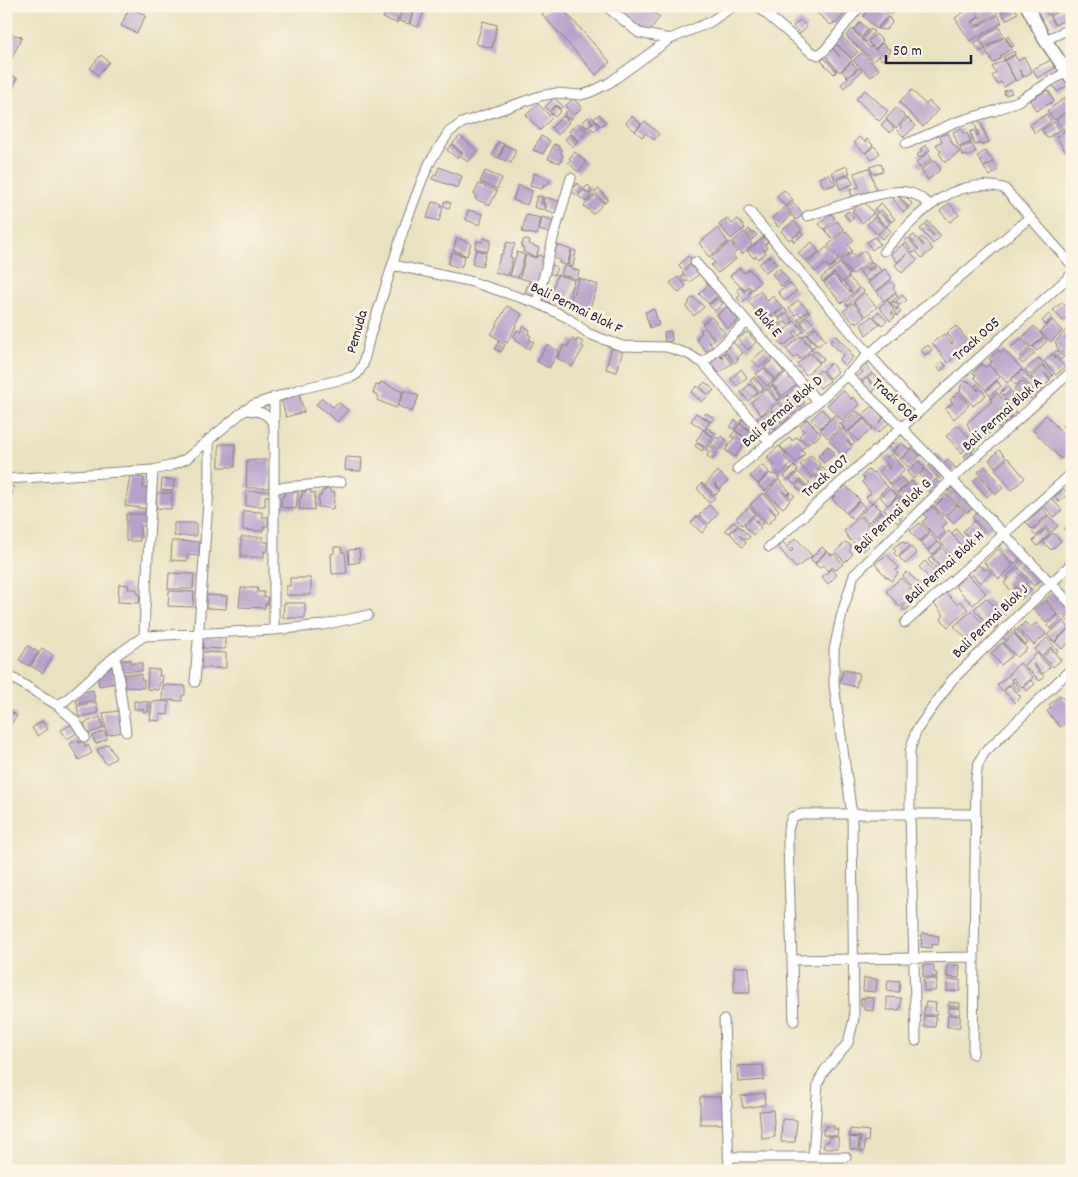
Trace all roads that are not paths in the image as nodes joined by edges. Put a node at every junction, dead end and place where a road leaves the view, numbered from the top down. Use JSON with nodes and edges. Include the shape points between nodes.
{"nodes":[{"id":1,"x":606,"y":6,"type":"edge"},
{"id":2,"x":757,"y":6,"type":"edge"},
{"id":3,"x":860,"y":6,"type":"edge"},
{"id":4,"x":1027,"y":6,"type":"edge"},
{"id":5,"x":730,"y":7,"type":"edge"},
{"id":6,"x":1072,"y":28,"type":"edge"},
{"id":7,"x":670,"y":39,"type":"junction"},
{"id":8,"x":1045,"y":40,"type":"junction"},
{"id":9,"x":1069,"y":75,"type":"edge"},
{"id":10,"x":906,"y":144,"type":"dead end"},
{"id":11,"x":571,"y":178,"type":"dead end"},
{"id":12,"x":930,"y":205,"type":"junction"},
{"id":13,"x":749,"y":211,"type":"dead end"},
{"id":14,"x":807,"y":216,"type":"dead end"},
{"id":15,"x":1029,"y":218,"type":"junction"},
{"id":16,"x":884,"y":251,"type":"dead end"},
{"id":17,"x":695,"y":262,"type":"dead end"},
{"id":18,"x":393,"y":265,"type":"junction"},
{"id":19,"x":1072,"y":265,"type":"edge"},
{"id":20,"x":1072,"y":274,"type":"edge"},
{"id":21,"x":537,"y":303,"type":"junction"},
{"id":22,"x":747,"y":322,"type":"junction"},
{"id":23,"x":868,"y":354,"type":"junction"},
{"id":24,"x":702,"y":363,"type":"junction"},
{"id":25,"x":1072,"y":371,"type":"edge"},
{"id":26,"x":846,"y":374,"type":"junction"},
{"id":27,"x":274,"y":398,"type":"junction"},
{"id":28,"x":818,"y":402,"type":"junction"},
{"id":29,"x":245,"y":410,"type":"junction"},
{"id":30,"x":920,"y":411,"type":"junction"},
{"id":31,"x":274,"y":427,"type":"junction"},
{"id":32,"x":901,"y":427,"type":"junction"},
{"id":33,"x":209,"y":440,"type":"junction"},
{"id":34,"x":770,"y":444,"type":"junction"},
{"id":35,"x":737,"y":469,"type":"dead end"},
{"id":36,"x":153,"y":470,"type":"junction"},
{"id":37,"x":1072,"y":473,"type":"edge"},
{"id":38,"x":6,"y":479,"type":"edge"},
{"id":39,"x":952,"y":480,"type":"junction"},
{"id":40,"x":341,"y":482,"type":"dead end"},
{"id":41,"x":274,"y":488,"type":"junction"},
{"id":42,"x":1004,"y":533,"type":"junction"},
{"id":43,"x":769,"y":547,"type":"dead end"},
{"id":44,"x":1072,"y":563,"type":"edge"},
{"id":45,"x":1050,"y":583,"type":"junction"},
{"id":46,"x":1072,"y":605,"type":"edge"},
{"id":47,"x":368,"y":615,"type":"dead end"},
{"id":48,"x":905,"y":623,"type":"dead end"},
{"id":49,"x":274,"y":630,"type":"junction"},
{"id":50,"x":199,"y":633,"type":"junction"},
{"id":51,"x":144,"y":636,"type":"junction"},
{"id":52,"x":114,"y":657,"type":"junction"},
{"id":53,"x":1072,"y":668,"type":"edge"},
{"id":54,"x":6,"y":674,"type":"edge"},
{"id":55,"x":195,"y":682,"type":"dead end"},
{"id":56,"x":57,"y":705,"type":"junction"},
{"id":57,"x":126,"y":732,"type":"dead end"},
{"id":58,"x":86,"y":737,"type":"dead end"},
{"id":59,"x":910,"y":814,"type":"junction"},
{"id":60,"x":976,"y":814,"type":"junction"},
{"id":61,"x":852,"y":815,"type":"junction"},
{"id":62,"x":913,"y":957,"type":"junction"},
{"id":63,"x":974,"y":957,"type":"junction"},
{"id":64,"x":792,"y":960,"type":"junction"},
{"id":65,"x":854,"y":960,"type":"junction"},
{"id":66,"x":724,"y":1020,"type":"dead end"},
{"id":67,"x":794,"y":1021,"type":"dead end"},
{"id":68,"x":916,"y":1041,"type":"dead end"},
{"id":69,"x":974,"y":1054,"type":"dead end"},
{"id":70,"x":728,"y":1157,"type":"junction"},
{"id":71,"x":814,"y":1157,"type":"junction"},
{"id":72,"x":846,"y":1157,"type":"dead end"},
{"id":73,"x":729,"y":1171,"type":"edge"}],
"edges":[{"from":1,"to":7,"type":"street","via":[[639,33]]},
{"from":2,"to":3,"type":"street","via":[[811,52],[819,55]]},
{"from":4,"to":8,"type":"street"},
{"from":5,"to":7,"type":"street","via":[[710,22]]},
{"from":6,"to":8,"type":"street"},
{"from":7,"to":18,"type":"street","name":"Pemuda","via":[[609,83],[591,92],[540,96],[454,127],[430,162]]},
{"from":8,"to":9,"type":"street"},
{"from":9,"to":10,"type":"street","via":[[1013,104],[956,122]]},
{"from":11,"to":21,"type":"street"},
{"from":12,"to":14,"type":"street","via":[[916,194],[900,191]]},
{"from":12,"to":15,"type":"street","via":[[952,192],[993,186],[1004,188]]},
{"from":12,"to":16,"type":"street"},
{"from":13,"to":23,"type":"street"},
{"from":15,"to":19,"type":"street"},
{"from":15,"to":23,"type":"street"},
{"from":17,"to":22,"type":"street","name":"Blok E"},
{"from":18,"to":21,"type":"street","name":"Bali Permai Blok F","via":[[469,281]]},
{"from":18,"to":27,"type":"street","name":"Pemuda","via":[[357,374],[347,380],[300,389]]},
{"from":20,"to":30,"type":"street","name":"Track 005"},
{"from":21,"to":24,"type":"street","name":"Bali Permai Blok F","via":[[610,343],[628,347],[667,347]]},
{"from":22,"to":24,"type":"street"},
{"from":22,"to":28,"type":"street","name":"Blok E"},
{"from":23,"to":26,"type":"street"},
{"from":23,"to":30,"type":"street"},
{"from":24,"to":34,"type":"street","name":"Bali Permai Blok F"},
{"from":25,"to":39,"type":"street","name":"Bali Permai Blok A"},
{"from":26,"to":28,"type":"street","name":"Bali Permai Blok D"},
{"from":26,"to":32,"type":"street","name":"Track 008"},
{"from":27,"to":29,"type":"street","name":"Pemuda"},
{"from":27,"to":31,"type":"street"},
{"from":28,"to":34,"type":"street","name":"Bali Permai Blok D"},
{"from":29,"to":31,"type":"street","via":[[265,414]]},
{"from":29,"to":33,"type":"street","name":"Pemuda"},
{"from":30,"to":32,"type":"street","name":"Track 005"},
{"from":31,"to":41,"type":"street"},
{"from":32,"to":39,"type":"street","name":"Track 008"},
{"from":32,"to":43,"type":"street","name":"Track 007"},
{"from":33,"to":36,"type":"street","name":"Pemuda","via":[[180,463]]},
{"from":33,"to":50,"type":"street"},
{"from":34,"to":35,"type":"street","name":"Bali Permai Blok D"},
{"from":36,"to":38,"type":"street","name":"Pemuda"},
{"from":36,"to":51,"type":"street"},
{"from":37,"to":42,"type":"street","name":"Bali Permai Blok H"},
{"from":39,"to":42,"type":"street","name":"Track 008"},
{"from":39,"to":61,"type":"street","name":"Bali Permai Blok G","via":[[854,575],[842,613],[834,650],[834,685]]},
{"from":40,"to":41,"type":"street"},
{"from":41,"to":49,"type":"street"},
{"from":42,"to":45,"type":"street","name":"Track 008"},
{"from":42,"to":48,"type":"street","name":"Bali Permai Blok H"},
{"from":44,"to":45,"type":"street","name":"Bali Permai Blok J"},
{"from":45,"to":46,"type":"street","name":"Track 008"},
{"from":45,"to":59,"type":"street","name":"Bali Permai Blok J","via":[[952,680],[916,731],[910,751]]},
{"from":47,"to":49,"type":"street"},
{"from":49,"to":50,"type":"street"},
{"from":50,"to":51,"type":"street"},
{"from":50,"to":55,"type":"street"},
{"from":51,"to":52,"type":"street"},
{"from":52,"to":56,"type":"street"},
{"from":52,"to":57,"type":"street"},
{"from":53,"to":60,"type":"street","via":[[984,753],[976,777]]},
{"from":54,"to":56,"type":"street"},
{"from":56,"to":58,"type":"street","via":[[76,721]]},
{"from":59,"to":60,"type":"street"},
{"from":59,"to":61,"type":"street"},
{"from":59,"to":62,"type":"street","name":"Bali Permai Blok J"},
{"from":60,"to":63,"type":"street"},
{"from":61,"to":64,"type":"street","via":[[796,814],[792,817],[788,844]]},
{"from":61,"to":65,"type":"street"},
{"from":62,"to":63,"type":"street"},
{"from":62,"to":65,"type":"street"},
{"from":62,"to":68,"type":"street","name":"Bali Permai Blok J"},
{"from":63,"to":69,"type":"street"},
{"from":64,"to":65,"type":"street"},
{"from":64,"to":67,"type":"street"},
{"from":65,"to":71,"type":"street","via":[[852,1030],[848,1043],[824,1071],[818,1084]]},
{"from":66,"to":70,"type":"street"},
{"from":70,"to":71,"type":"street"},
{"from":70,"to":73,"type":"street"},
{"from":71,"to":72,"type":"street"}]}
